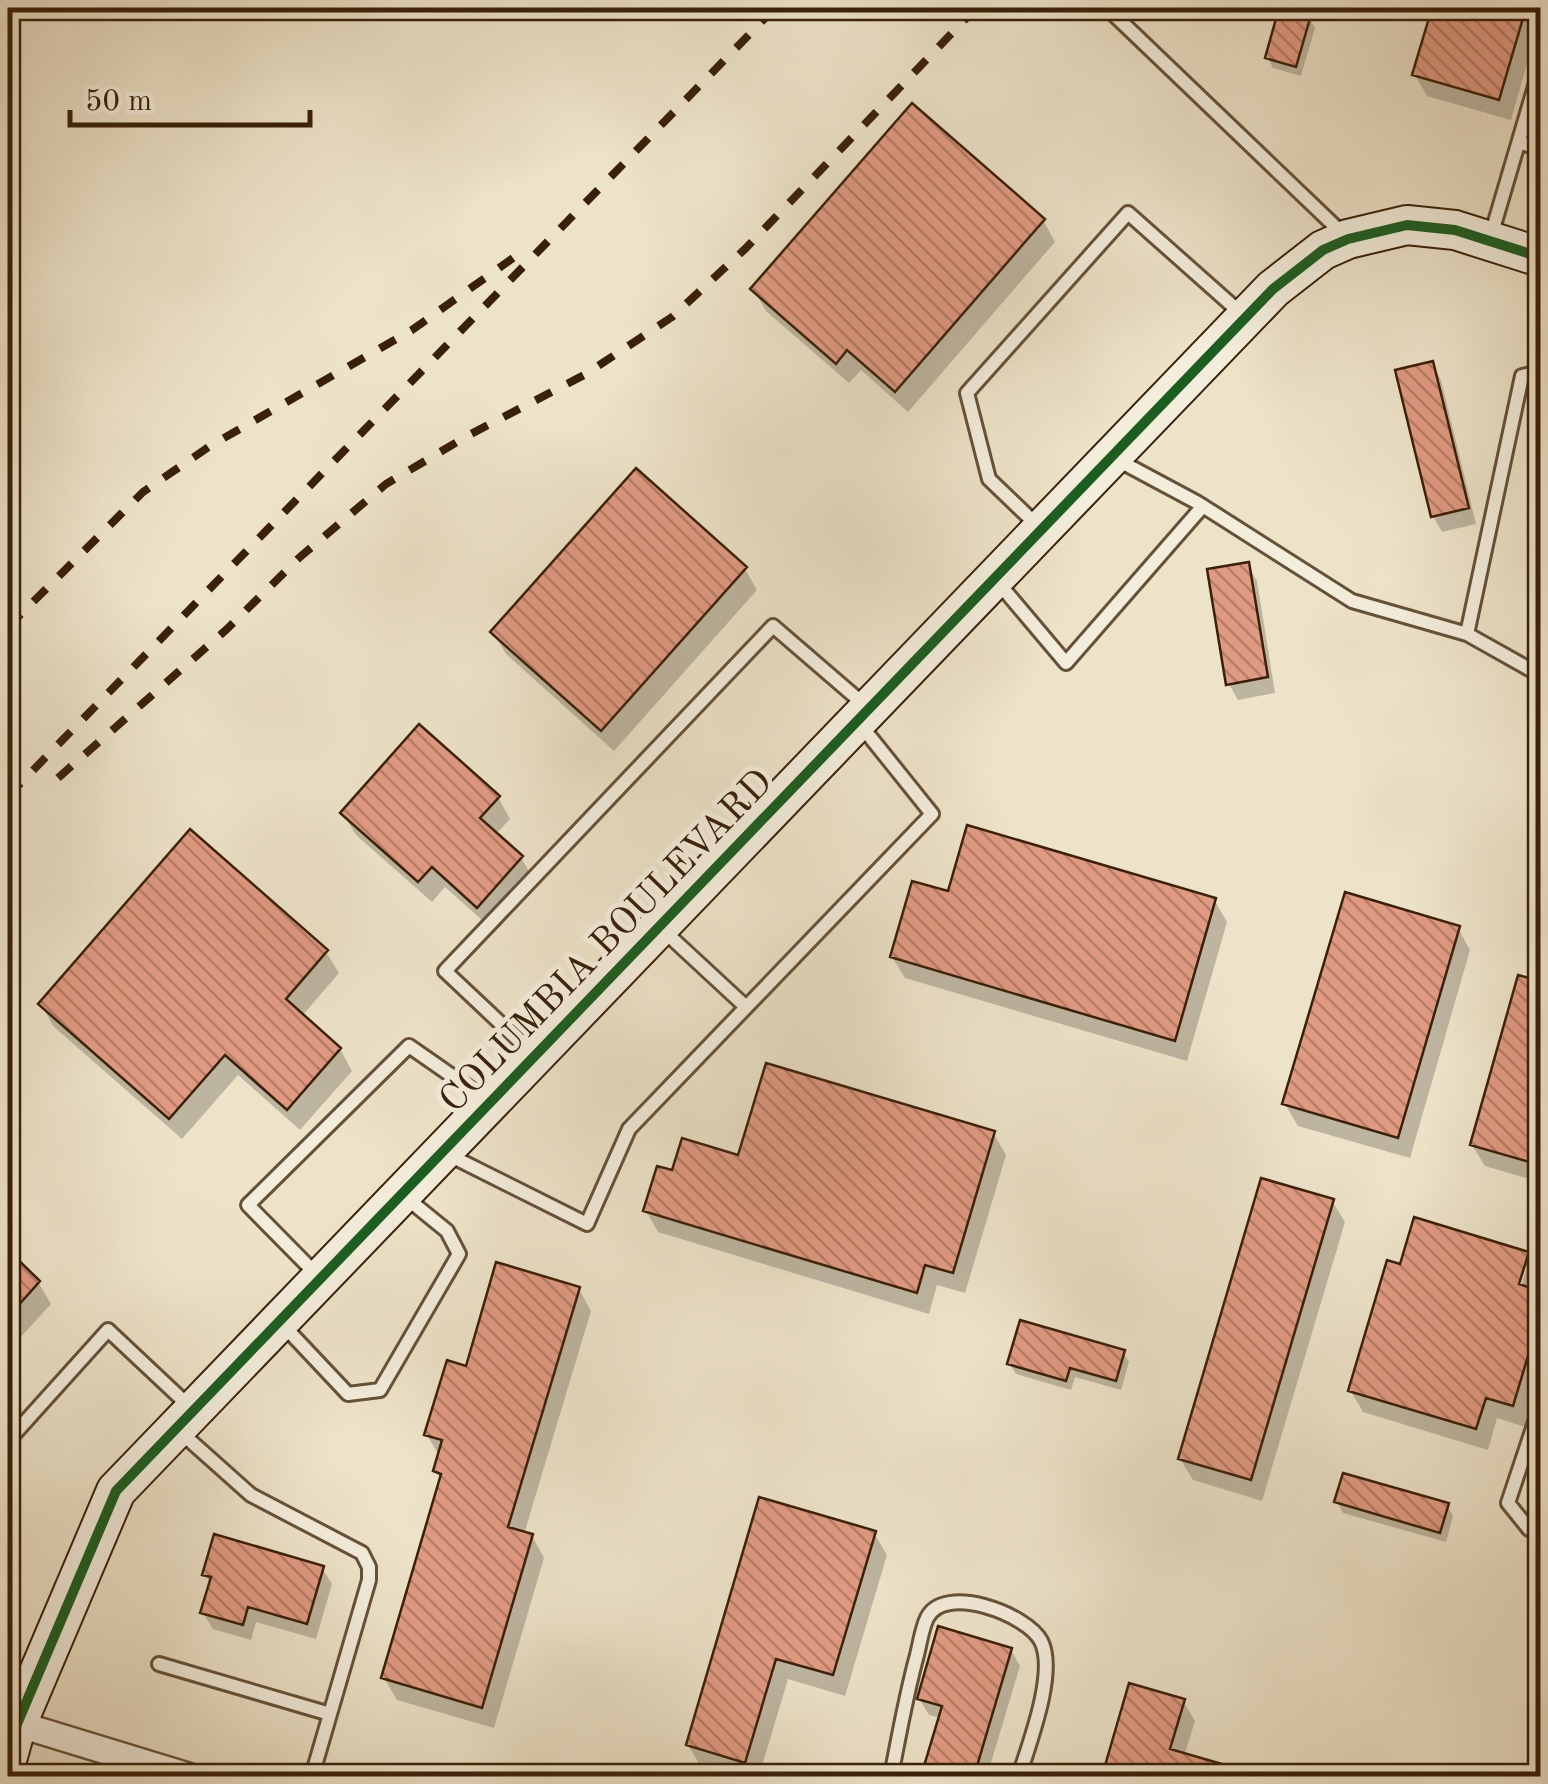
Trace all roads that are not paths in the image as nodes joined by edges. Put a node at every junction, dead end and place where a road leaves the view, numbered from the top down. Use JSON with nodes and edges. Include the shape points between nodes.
{"nodes":[{"id":1,"x":1107,"y":8,"type":"edge"},
{"id":2,"x":1540,"y":69,"type":"edge"},
{"id":3,"x":1519,"y":142,"type":"junction"},
{"id":4,"x":1540,"y":149,"type":"edge"},
{"id":5,"x":1348,"y":239,"type":"junction"},
{"id":6,"x":1489,"y":241,"type":"junction"},
{"id":7,"x":1540,"y":257,"type":"edge"},
{"id":8,"x":1246,"y":318,"type":"junction"},
{"id":9,"x":1540,"y":372,"type":"edge"},
{"id":10,"x":1112,"y":457,"type":"junction"},
{"id":11,"x":1203,"y":506,"type":"junction"},
{"id":12,"x":1041,"y":530,"type":"junction"},
{"id":13,"x":994,"y":578,"type":"junction"},
{"id":14,"x":1467,"y":634,"type":"junction"},
{"id":15,"x":1540,"y":675,"type":"edge"},
{"id":16,"x":863,"y":715,"type":"junction"},
{"id":17,"x":659,"y":927,"type":"junction"},
{"id":18,"x":746,"y":1007,"type":"junction"},
{"id":19,"x":535,"y":1056,"type":"junction"},
{"id":20,"x":490,"y":1102,"type":"junction"},
{"id":21,"x":443,"y":1152,"type":"junction"},
{"id":22,"x":402,"y":1194,"type":"junction"},
{"id":23,"x":321,"y":1279,"type":"junction"},
{"id":24,"x":280,"y":1321,"type":"junction"},
{"id":25,"x":1540,"y":1407,"type":"edge"},
{"id":26,"x":185,"y":1420,"type":"junction"},
{"id":27,"x":8,"y":1441,"type":"edge"},
{"id":28,"x":1540,"y":1534,"type":"edge"},
{"id":29,"x":158,"y":1664,"type":"dead end"},
{"id":30,"x":330,"y":1714,"type":"junction"},
{"id":31,"x":11,"y":1733,"type":"edge"},
{"id":32,"x":188,"y":1776,"type":"edge"},
{"id":33,"x":312,"y":1776,"type":"edge"},
{"id":34,"x":891,"y":1776,"type":"edge"},
{"id":35,"x":1019,"y":1776,"type":"edge"}],
"edges":[{"from":1,"to":5,"type":"lane"},
{"from":2,"to":3,"type":"lane"},
{"from":3,"to":4,"type":"lane"},
{"from":3,"to":6,"type":"lane"},
{"from":5,"to":6,"type":"street","name":"COLUMBIA BOULEVARD","via":[[1407,224]]},
{"from":5,"to":8,"type":"street","name":"COLUMBIA BOULEVARD","via":[[1322,250]]},
{"from":6,"to":7,"type":"street","name":"COLUMBIA BOULEVARD"},
{"from":8,"to":10,"type":"street","name":"COLUMBIA BOULEVARD"},
{"from":8,"to":12,"type":"lane","via":[[1128,214],[967,393],[989,479]]},
{"from":9,"to":14,"type":"lane","via":[[1522,376]]},
{"from":10,"to":11,"type":"lane"},
{"from":10,"to":12,"type":"street","name":"COLUMBIA BOULEVARD"},
{"from":11,"to":13,"type":"lane","via":[[1066,663]]},
{"from":11,"to":14,"type":"lane","via":[[1352,601]]},
{"from":12,"to":13,"type":"street","name":"COLUMBIA BOULEVARD"},
{"from":13,"to":16,"type":"street","name":"COLUMBIA BOULEVARD"},
{"from":14,"to":15,"type":"lane"},
{"from":16,"to":17,"type":"street","name":"COLUMBIA BOULEVARD"},
{"from":16,"to":18,"type":"lane","via":[[932,814]]},
{"from":16,"to":19,"type":"lane","via":[[773,626],[445,970]]},
{"from":17,"to":18,"type":"lane"},
{"from":17,"to":19,"type":"street","name":"COLUMBIA BOULEVARD"},
{"from":18,"to":21,"type":"lane","via":[[629,1129],[587,1224]]},
{"from":19,"to":20,"type":"street","name":"COLUMBIA BOULEVARD"},
{"from":20,"to":21,"type":"street","name":"COLUMBIA BOULEVARD"},
{"from":20,"to":23,"type":"lane","via":[[409,1046],[248,1206]]},
{"from":21,"to":22,"type":"street","name":"COLUMBIA BOULEVARD"},
{"from":22,"to":23,"type":"street","name":"COLUMBIA BOULEVARD"},
{"from":22,"to":24,"type":"lane","via":[[447,1231],[458,1254],[380,1390],[348,1394]]},
{"from":23,"to":24,"type":"street","name":"COLUMBIA BOULEVARD"},
{"from":24,"to":26,"type":"street","name":"COLUMBIA BOULEVARD"},
{"from":25,"to":28,"type":"lane","via":[[1508,1504]]},
{"from":26,"to":27,"type":"lane","via":[[108,1330]]},
{"from":26,"to":30,"type":"lane","via":[[250,1494],[362,1553],[369,1567]]},
{"from":26,"to":31,"type":"street","name":"COLUMBIA BOULEVARD","via":[[116,1491]]},
{"from":29,"to":30,"type":"lane"},
{"from":30,"to":33,"type":"lane"},
{"from":31,"to":32,"type":"street"},
{"from":34,"to":35,"type":"lane","via":[[928,1615],[956,1600],[997,1610],[1030,1627],[1042,1642],[1046,1666],[1038,1714]]}]}
